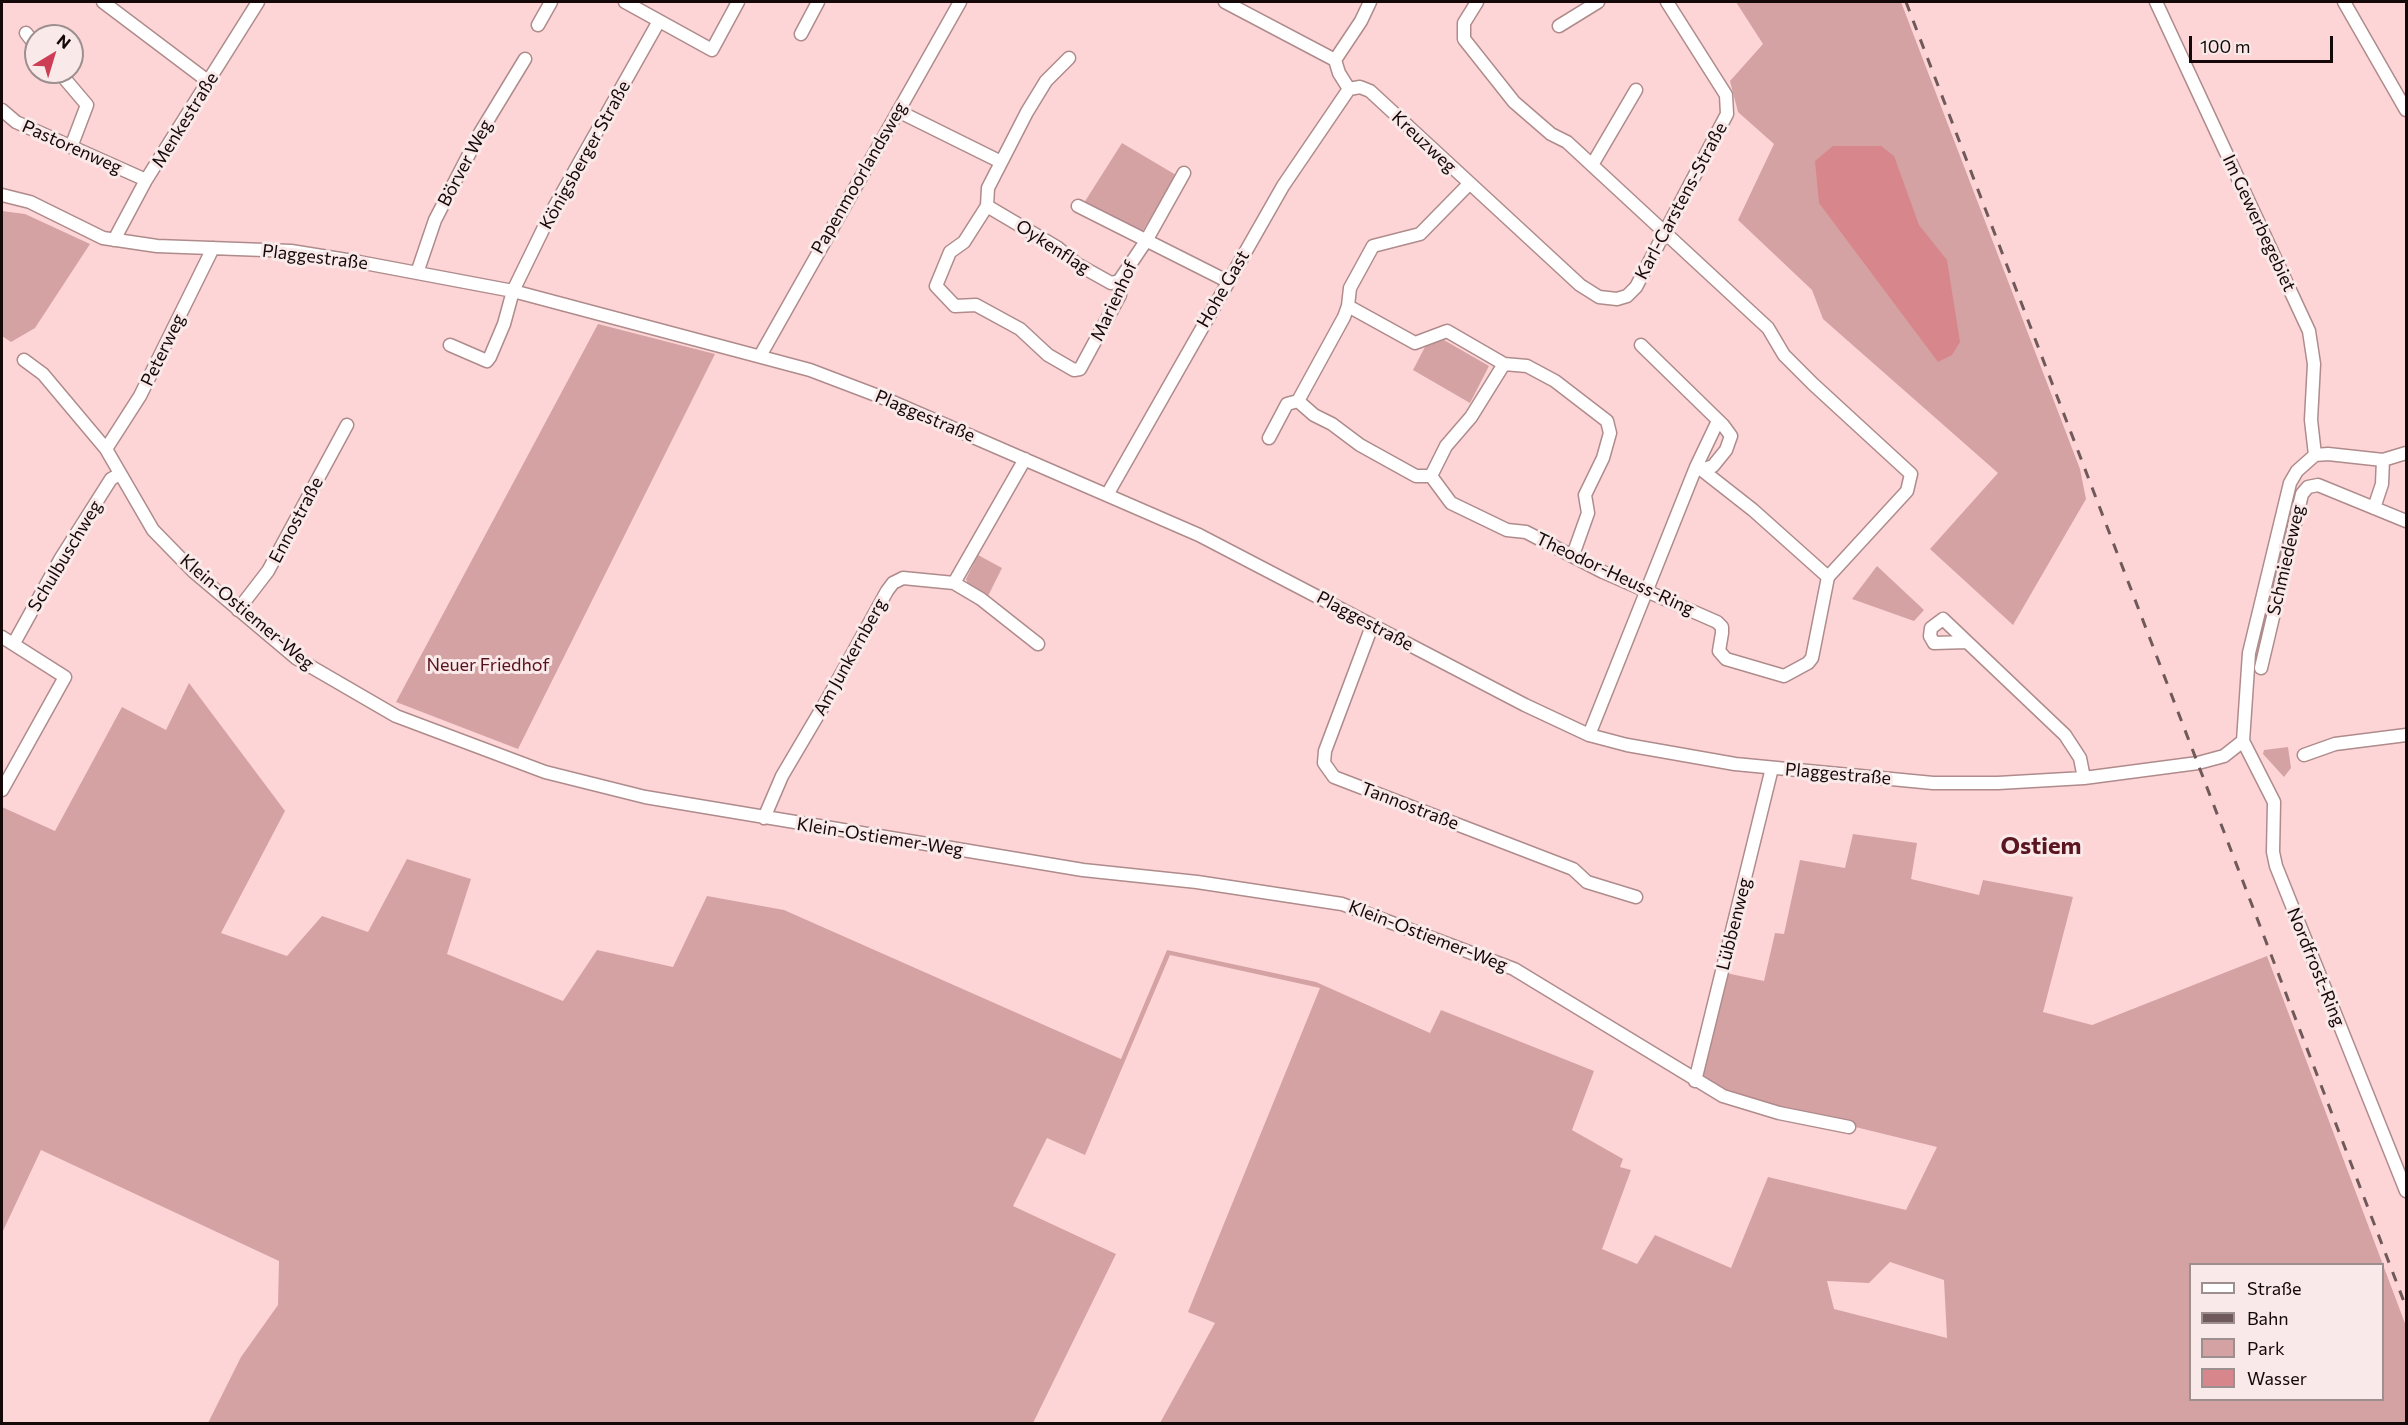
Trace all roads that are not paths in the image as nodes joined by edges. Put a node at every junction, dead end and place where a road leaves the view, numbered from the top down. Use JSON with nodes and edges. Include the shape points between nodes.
{"nodes":[{"id":1,"x":103,"y":2,"type":"edge"},
{"id":2,"x":258,"y":2,"type":"edge"},
{"id":3,"x":551,"y":2,"type":"edge"},
{"id":4,"x":625,"y":2,"type":"edge"},
{"id":5,"x":738,"y":2,"type":"edge"},
{"id":6,"x":818,"y":2,"type":"edge"},
{"id":7,"x":960,"y":2,"type":"edge"},
{"id":8,"x":1226,"y":2,"type":"edge"},
{"id":9,"x":1370,"y":2,"type":"edge"},
{"id":10,"x":1477,"y":2,"type":"edge"},
{"id":11,"x":1598,"y":2,"type":"edge"},
{"id":12,"x":1667,"y":2,"type":"edge"},
{"id":13,"x":2156,"y":2,"type":"edge"},
{"id":14,"x":2344,"y":2,"type":"edge"},
{"id":15,"x":659,"y":21,"type":"junction"},
{"id":16,"x":538,"y":25,"type":"dead end"},
{"id":17,"x":1559,"y":26,"type":"dead end"},
{"id":18,"x":801,"y":34,"type":"dead end"},
{"id":19,"x":1069,"y":58,"type":"dead end"},
{"id":20,"x":525,"y":59,"type":"dead end"},
{"id":21,"x":1335,"y":60,"type":"junction"},
{"id":22,"x":209,"y":82,"type":"junction"},
{"id":23,"x":69,"y":84,"type":"edge"},
{"id":24,"x":1349,"y":88,"type":"junction"},
{"id":25,"x":1636,"y":90,"type":"dead end"},
{"id":26,"x":2,"y":110,"type":"edge"},
{"id":27,"x":2406,"y":110,"type":"edge"},
{"id":28,"x":898,"y":111,"type":"junction"},
{"id":29,"x":71,"y":147,"type":"junction"},
{"id":30,"x":999,"y":161,"type":"junction"},
{"id":31,"x":1592,"y":165,"type":"junction"},
{"id":32,"x":1184,"y":174,"type":"dead end"},
{"id":33,"x":146,"y":180,"type":"junction"},
{"id":34,"x":1469,"y":184,"type":"junction"},
{"id":35,"x":2,"y":195,"type":"edge"},
{"id":36,"x":987,"y":206,"type":"junction"},
{"id":37,"x":1078,"y":206,"type":"dead end"},
{"id":38,"x":1665,"y":233,"type":"junction"},
{"id":39,"x":114,"y":240,"type":"junction"},
{"id":40,"x":1146,"y":241,"type":"junction"},
{"id":41,"x":213,"y":248,"type":"junction"},
{"id":42,"x":417,"y":273,"type":"junction"},
{"id":43,"x":1119,"y":281,"type":"junction"},
{"id":44,"x":1227,"y":281,"type":"junction"},
{"id":45,"x":513,"y":291,"type":"junction"},
{"id":46,"x":1617,"y":299,"type":"joint"},
{"id":47,"x":1348,"y":306,"type":"junction"},
{"id":48,"x":450,"y":345,"type":"dead end"},
{"id":49,"x":1641,"y":345,"type":"dead end"},
{"id":50,"x":760,"y":356,"type":"junction"},
{"id":51,"x":24,"y":360,"type":"dead end"},
{"id":52,"x":1504,"y":364,"type":"junction"},
{"id":53,"x":1298,"y":400,"type":"junction"},
{"id":54,"x":347,"y":425,"type":"dead end"},
{"id":55,"x":1723,"y":425,"type":"junction"},
{"id":56,"x":1269,"y":438,"type":"dead end"},
{"id":57,"x":106,"y":449,"type":"junction"},
{"id":58,"x":2406,"y":453,"type":"edge"},
{"id":59,"x":2315,"y":455,"type":"junction"},
{"id":60,"x":1025,"y":459,"type":"junction"},
{"id":61,"x":2383,"y":460,"type":"junction"},
{"id":62,"x":1699,"y":469,"type":"junction"},
{"id":63,"x":120,"y":474,"type":"junction"},
{"id":64,"x":1431,"y":476,"type":"junction"},
{"id":65,"x":1107,"y":495,"type":"junction"},
{"id":66,"x":2374,"y":508,"type":"junction"},
{"id":67,"x":2406,"y":521,"type":"edge"},
{"id":68,"x":1573,"y":555,"type":"junction"},
{"id":69,"x":1828,"y":577,"type":"junction"},
{"id":70,"x":954,"y":583,"type":"junction"},
{"id":71,"x":1646,"y":592,"type":"junction"},
{"id":72,"x":238,"y":610,"type":"junction"},
{"id":73,"x":1372,"y":626,"type":"junction"},
{"id":74,"x":2,"y":637,"type":"edge"},
{"id":75,"x":1967,"y":642,"type":"dead end"},
{"id":76,"x":14,"y":643,"type":"junction"},
{"id":77,"x":1038,"y":644,"type":"dead end"},
{"id":78,"x":2261,"y":668,"type":"dead end"},
{"id":79,"x":1589,"y":735,"type":"junction"},
{"id":80,"x":2406,"y":735,"type":"edge"},
{"id":81,"x":2243,"y":741,"type":"junction"},
{"id":82,"x":2304,"y":755,"type":"dead end"},
{"id":83,"x":1772,"y":768,"type":"junction"},
{"id":84,"x":2084,"y":778,"type":"junction"},
{"id":85,"x":2,"y":790,"type":"edge"},
{"id":86,"x":764,"y":818,"type":"junction"},
{"id":87,"x":1636,"y":897,"type":"dead end"},
{"id":88,"x":1695,"y":1081,"type":"junction"},
{"id":89,"x":1849,"y":1127,"type":"dead end"},
{"id":90,"x":2406,"y":1191,"type":"edge"}],
"edges":[{"from":1,"to":22,"type":"street"},
{"from":2,"to":22,"type":"street","name":"Menkestraße"},
{"from":3,"to":16,"type":"street"},
{"from":4,"to":15,"type":"street"},
{"from":5,"to":15,"type":"street","via":[[712,50]]},
{"from":6,"to":18,"type":"street"},
{"from":7,"to":28,"type":"street","name":"Papenmoorlandsweg"},
{"from":8,"to":21,"type":"street"},
{"from":9,"to":21,"type":"street"},
{"from":10,"to":31,"type":"street","via":[[1464,24],[1464,39],[1474,56],[1491,70],[1514,102]]},
{"from":11,"to":17,"type":"street"},
{"from":12,"to":38,"type":"street","name":"Karl-Carstens-Straße","via":[[1726,95],[1727,114]]},
{"from":13,"to":59,"type":"street","name":"Im Gewerbegebiet","via":[[2309,331],[2314,364],[2311,420]]},
{"from":14,"to":27,"type":"street"},
{"from":15,"to":45,"type":"street","name":"Königsberger Straße","via":[[551,213]]},
{"from":19,"to":30,"type":"street","name":"Marienhof","via":[[1046,81]]},
{"from":20,"to":42,"type":"street","name":"Börver Weg","via":[[480,133],[435,220]]},
{"from":21,"to":24,"type":"street"},
{"from":22,"to":33,"type":"street","name":"Menkestraße"},
{"from":23,"to":29,"type":"street","via":[[87,105]]},
{"from":24,"to":34,"type":"street","name":"Kreuzweg","via":[[1370,91]]},
{"from":24,"to":44,"type":"street","name":"Hohe Gast","via":[[1283,186]]},
{"from":25,"to":31,"type":"street"},
{"from":26,"to":29,"type":"street","name":"Pastorenweg","via":[[16,122]]},
{"from":28,"to":30,"type":"street"},
{"from":28,"to":50,"type":"street","name":"Papenmoorlandsweg"},
{"from":29,"to":33,"type":"street","name":"Pastorenweg"},
{"from":30,"to":36,"type":"street","name":"Marienhof","via":[[988,188]]},
{"from":31,"to":38,"type":"street"},
{"from":32,"to":40,"type":"street","name":"Marienhof"},
{"from":33,"to":39,"type":"street","name":"Menkestraße"},
{"from":34,"to":46,"type":"street","name":"Kreuzweg","via":[[1580,285],[1599,297]]},
{"from":34,"to":47,"type":"street","via":[[1420,234],[1372,246],[1350,288]]},
{"from":35,"to":39,"type":"street","name":"Plaggestraße","via":[[30,202]]},
{"from":36,"to":43,"type":"street","name":"Oykenflag","via":[[1058,248],[1077,264],[1112,283]]},
{"from":36,"to":43,"type":"street","name":"Marienhof","via":[[964,242],[950,252],[936,286],[955,306],[976,305],[1020,329],[1048,355],[1074,370],[1084,365],[1120,294]]},
{"from":37,"to":40,"type":"street","name":"Marienhof"},
{"from":38,"to":46,"type":"street","name":"Karl-Carstens-Straße","via":[[1635,287],[1627,296]]},
{"from":38,"to":69,"type":"street","via":[[1768,328],[1784,355],[1813,384],[1911,474],[1907,491]]},
{"from":39,"to":41,"type":"street","name":"Plaggestraße"},
{"from":40,"to":43,"type":"street","name":"Marienhof"},
{"from":40,"to":44,"type":"street","name":"Marienhof"},
{"from":41,"to":42,"type":"street","name":"Plaggestraße","via":[[291,251]]},
{"from":41,"to":57,"type":"street","name":"Peterweg","via":[[140,396]]},
{"from":42,"to":45,"type":"street","name":"Plaggestraße"},
{"from":44,"to":65,"type":"street","name":"Hohe Gast"},
{"from":45,"to":48,"type":"street","via":[[504,324],[487,361]]},
{"from":45,"to":50,"type":"street","name":"Plaggestraße"},
{"from":47,"to":52,"type":"street","via":[[1415,343],[1447,331]]},
{"from":47,"to":53,"type":"street"},
{"from":49,"to":55,"type":"street"},
{"from":50,"to":60,"type":"street","name":"Plaggestraße","via":[[881,397]]},
{"from":51,"to":57,"type":"street","name":"Klein-Ostiemer-Weg","via":[[44,374]]},
{"from":52,"to":64,"type":"street","via":[[1471,417],[1446,446]]},
{"from":52,"to":68,"type":"street","via":[[1527,366],[1555,381],[1608,421],[1610,433],[1585,495],[1588,513]]},
{"from":53,"to":56,"type":"street","via":[[1287,404]]},
{"from":53,"to":64,"type":"street","via":[[1360,445],[1416,476]]},
{"from":54,"to":72,"type":"street","name":"Ennostraße","via":[[268,571]]},
{"from":55,"to":62,"type":"street","via":[[1716,425]]},
{"from":55,"to":62,"type":"street","via":[[1731,436],[1726,450],[1713,466]]},
{"from":57,"to":63,"type":"street","name":"Klein-Ostiemer-Weg"},
{"from":58,"to":61,"type":"street"},
{"from":59,"to":61,"type":"street"},
{"from":59,"to":81,"type":"street","via":[[2290,483],[2249,653]]},
{"from":60,"to":65,"type":"street","name":"Plaggestraße"},
{"from":60,"to":70,"type":"street"},
{"from":61,"to":66,"type":"street","via":[[2382,484]]},
{"from":62,"to":69,"type":"street","via":[[1753,510]]},
{"from":62,"to":71,"type":"street"},
{"from":63,"to":72,"type":"street","name":"Klein-Ostiemer-Weg","via":[[153,530]]},
{"from":63,"to":76,"type":"street","name":"Schulbuschweg","via":[[111,478]]},
{"from":64,"to":68,"type":"street","name":"Theodor-Heuss-Ring","via":[[1451,503]]},
{"from":65,"to":73,"type":"street","name":"Plaggestraße","via":[[1234,552]]},
{"from":66,"to":67,"type":"street","name":"Schmiedeweg"},
{"from":66,"to":78,"type":"street","name":"Schmiedeweg","via":[[2318,485],[2308,487],[2302,494]]},
{"from":68,"to":71,"type":"street","name":"Theodor-Heuss-Ring"},
{"from":69,"to":71,"type":"street","name":"Theodor-Heuss-Ring","via":[[1812,658],[1784,676],[1720,656],[1722,627],[1717,622]]},
{"from":70,"to":77,"type":"street"},
{"from":70,"to":86,"type":"street","name":"Am Junkernberg","via":[[903,578],[893,583],[782,776]]},
{"from":71,"to":79,"type":"street"},
{"from":72,"to":86,"type":"street","name":"Klein-Ostiemer-Weg","via":[[296,658],[396,716],[554,774],[645,797]]},
{"from":73,"to":79,"type":"street","name":"Plaggestraße"},
{"from":73,"to":87,"type":"street","name":"Tannostraße","via":[[1325,751],[1324,763],[1334,777],[1573,869],[1587,882]]},
{"from":74,"to":76,"type":"street"},
{"from":75,"to":84,"type":"street","via":[[2065,735],[2080,758]]},
{"from":76,"to":85,"type":"street","via":[[65,677]]},
{"from":79,"to":83,"type":"street","name":"Plaggestraße","via":[[1679,756]]},
{"from":80,"to":82,"type":"street","via":[[2335,744]]},
{"from":81,"to":84,"type":"street","name":"Plaggestraße","via":[[2224,756],[2206,762]]},
{"from":81,"to":90,"type":"street","name":"Nordfrost-Ring","via":[[2274,802],[2276,866]]},
{"from":83,"to":84,"type":"street","name":"Plaggestraße","via":[[1933,783]]},
{"from":83,"to":88,"type":"street","name":"Lübbenweg"},
{"from":86,"to":88,"type":"street","name":"Klein-Ostiemer-Weg","via":[[1083,870],[1341,904],[1514,969]]},
{"from":88,"to":89,"type":"street","name":"Klein-Ostiemer-Weg","via":[[1723,1096],[1779,1113]]}]}
